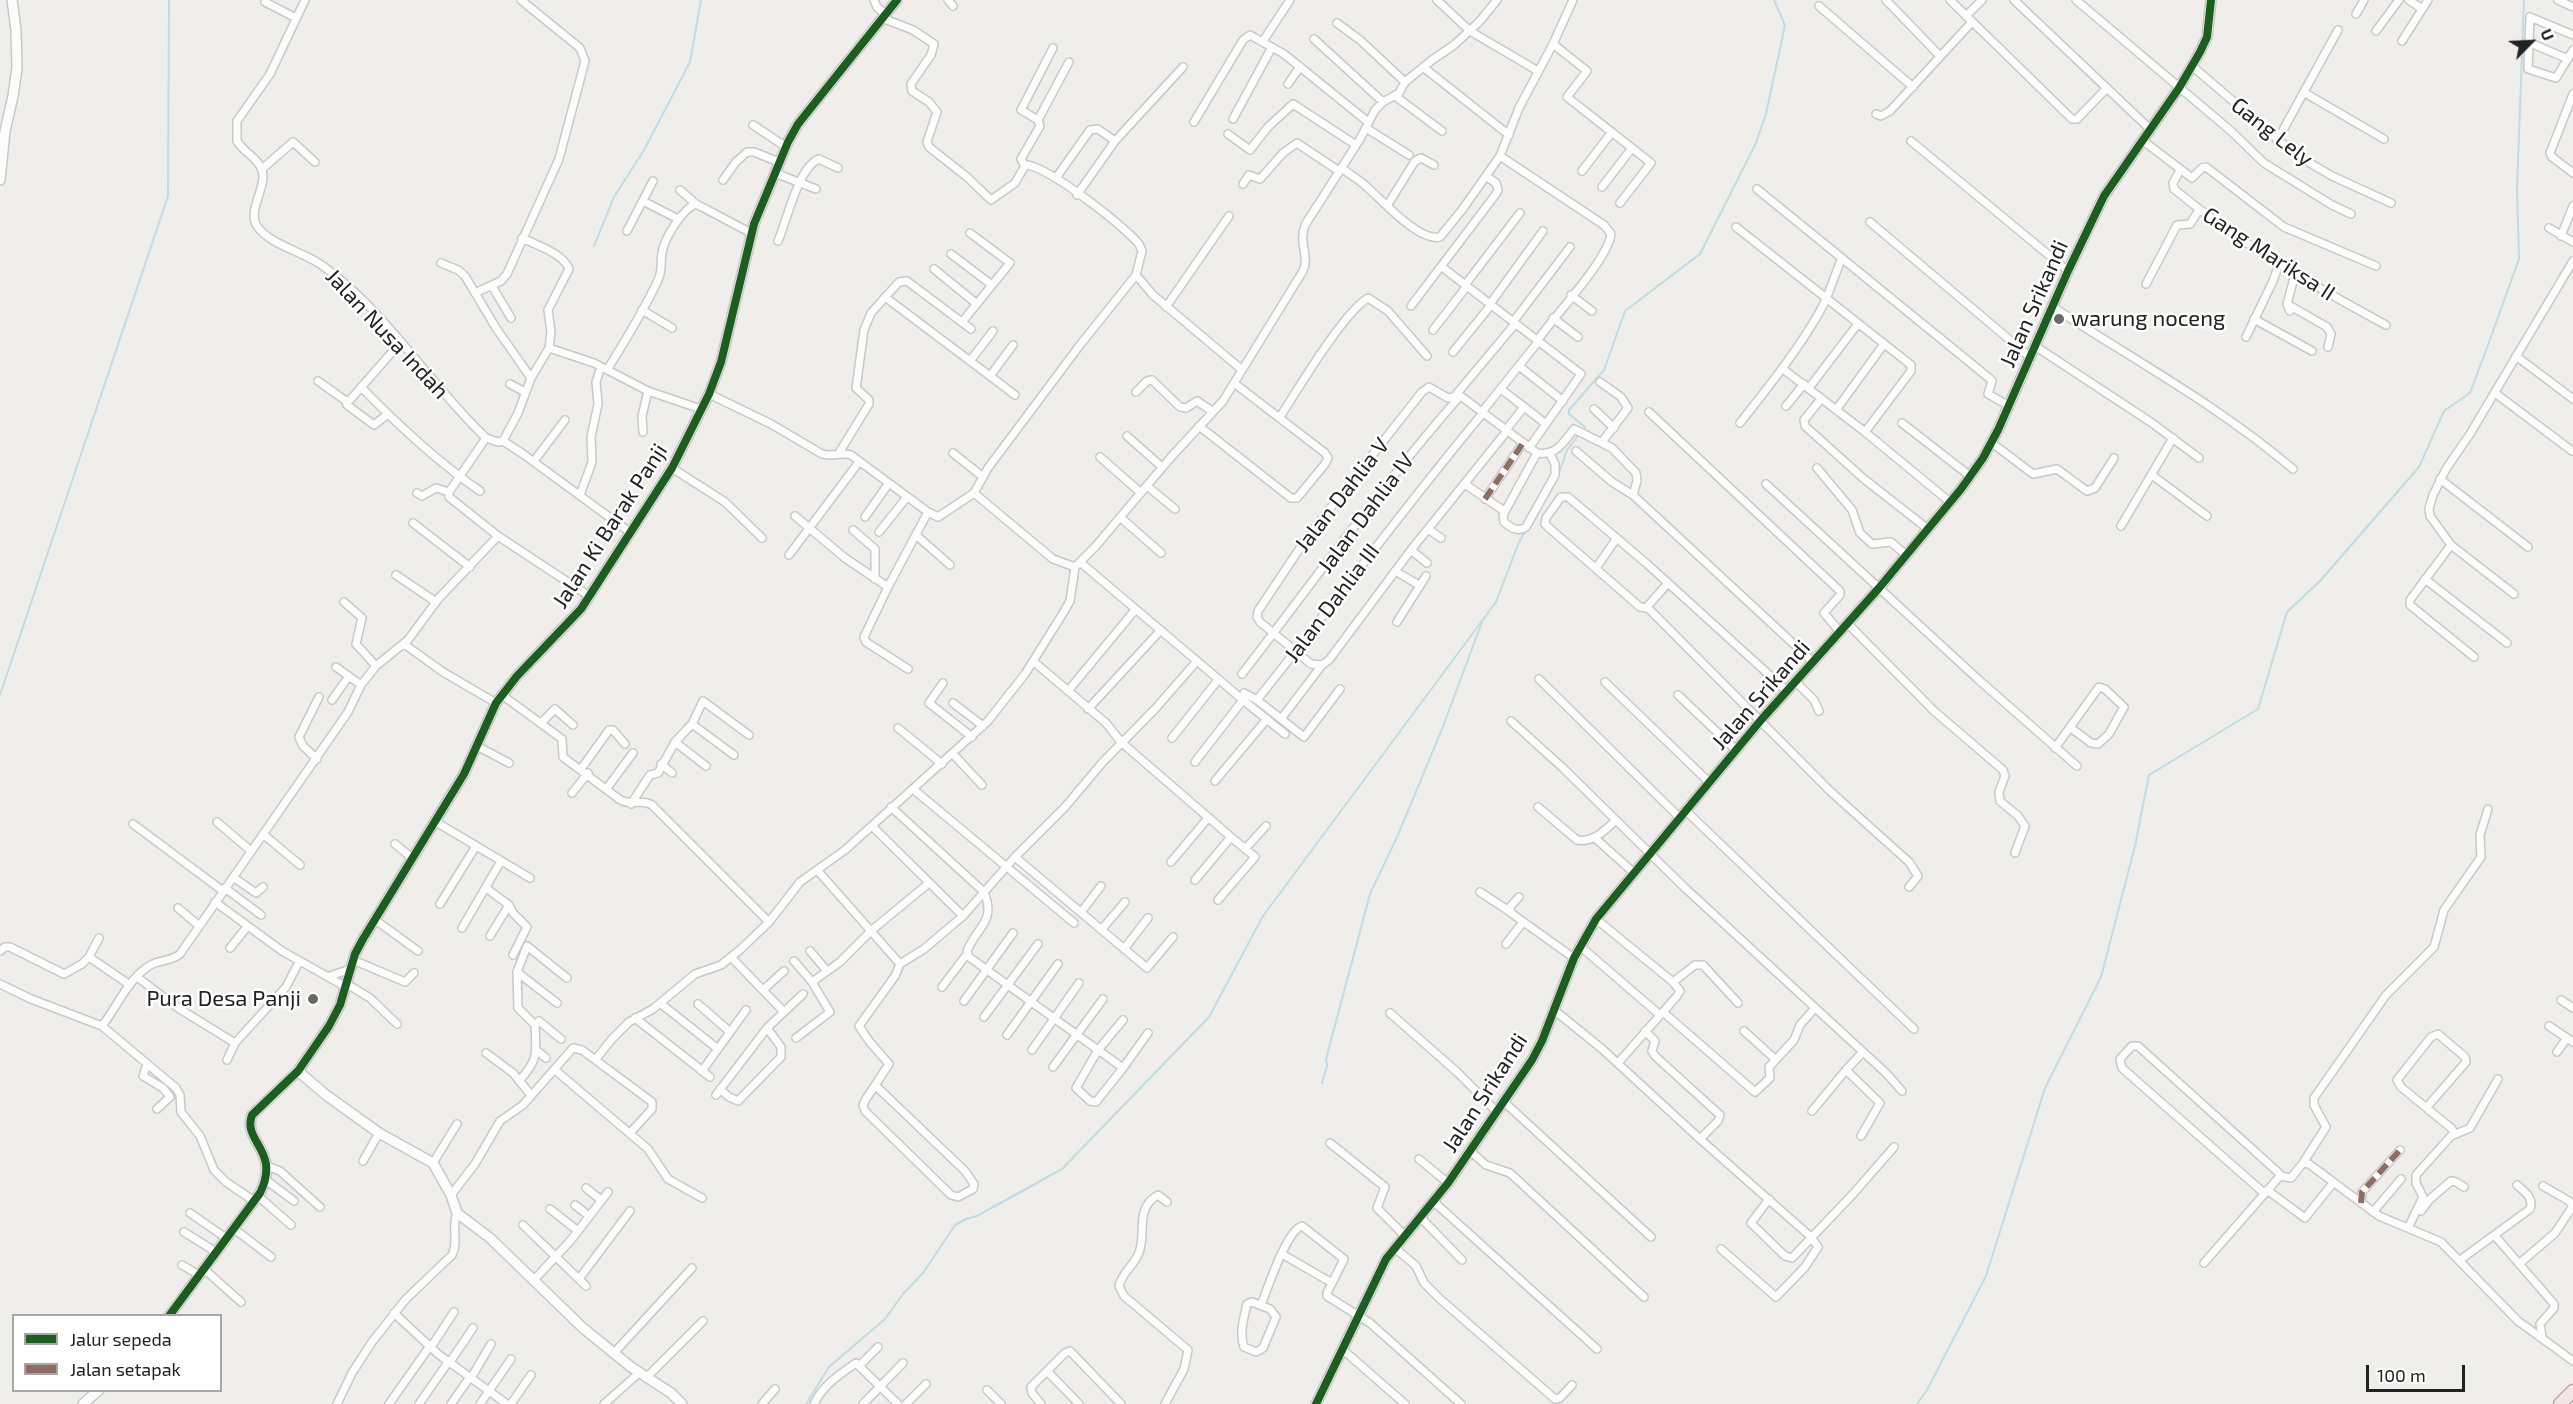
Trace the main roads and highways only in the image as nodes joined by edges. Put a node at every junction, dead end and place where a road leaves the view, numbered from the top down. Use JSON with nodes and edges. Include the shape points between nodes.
{"nodes":[{"id":1,"x":2573,"y":1391,"type":"edge"},
{"id":2,"x":2560,"y":1404,"type":"edge"}],
"edges":[{"from":1,"to":2,"type":"highway"}]}
